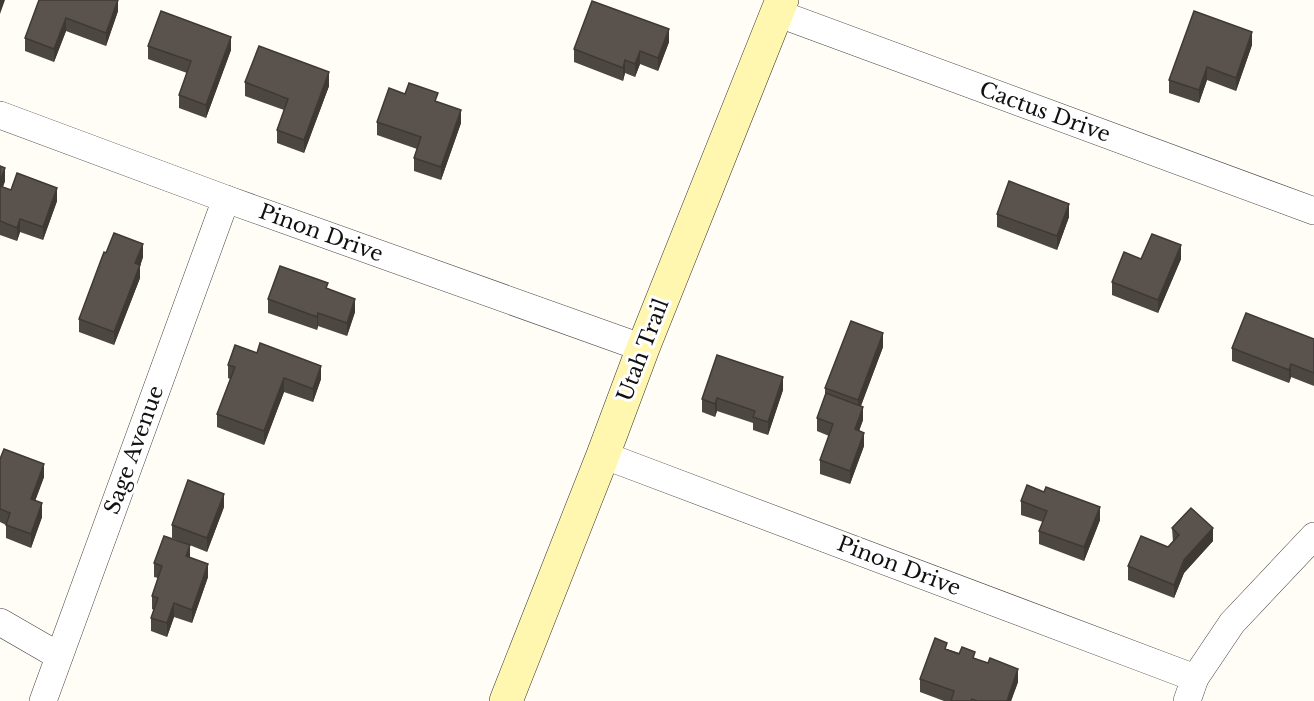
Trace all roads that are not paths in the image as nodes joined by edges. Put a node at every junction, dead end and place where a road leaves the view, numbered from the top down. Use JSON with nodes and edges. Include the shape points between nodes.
{"nodes":[{"id":1,"x":779,"y":6,"type":"edge"},
{"id":2,"x":0,"y":115,"type":"edge"},
{"id":3,"x":226,"y":199,"type":"junction"},
{"id":4,"x":1314,"y":211,"type":"edge"},
{"id":5,"x":643,"y":348,"type":"junction"},
{"id":6,"x":603,"y":454,"type":"junction"},
{"id":7,"x":1314,"y":536,"type":"edge"},
{"id":8,"x":0,"y":622,"type":"edge"},
{"id":9,"x":59,"y":656,"type":"junction"},
{"id":10,"x":1191,"y":689,"type":"edge"},
{"id":11,"x":43,"y":701,"type":"edge"},
{"id":12,"x":506,"y":701,"type":"edge"}],
"edges":[{"from":1,"to":4,"type":"street","name":"Cactus Drive"},
{"from":1,"to":5,"type":"main road","name":"Utah Trail"},
{"from":2,"to":3,"type":"street","name":"Pinon Drive"},
{"from":3,"to":5,"type":"street","name":"Pinon Drive"},
{"from":3,"to":9,"type":"street","name":"Sage Avenue"},
{"from":5,"to":6,"type":"main road","name":"Utah Trail"},
{"from":6,"to":10,"type":"street","name":"Pinon Drive"},
{"from":6,"to":12,"type":"main road","name":"Utah Trail"},
{"from":7,"to":10,"type":"street","via":[[1232,623]]},
{"from":8,"to":9,"type":"street"},
{"from":9,"to":11,"type":"street","name":"Sage Avenue"}]}
